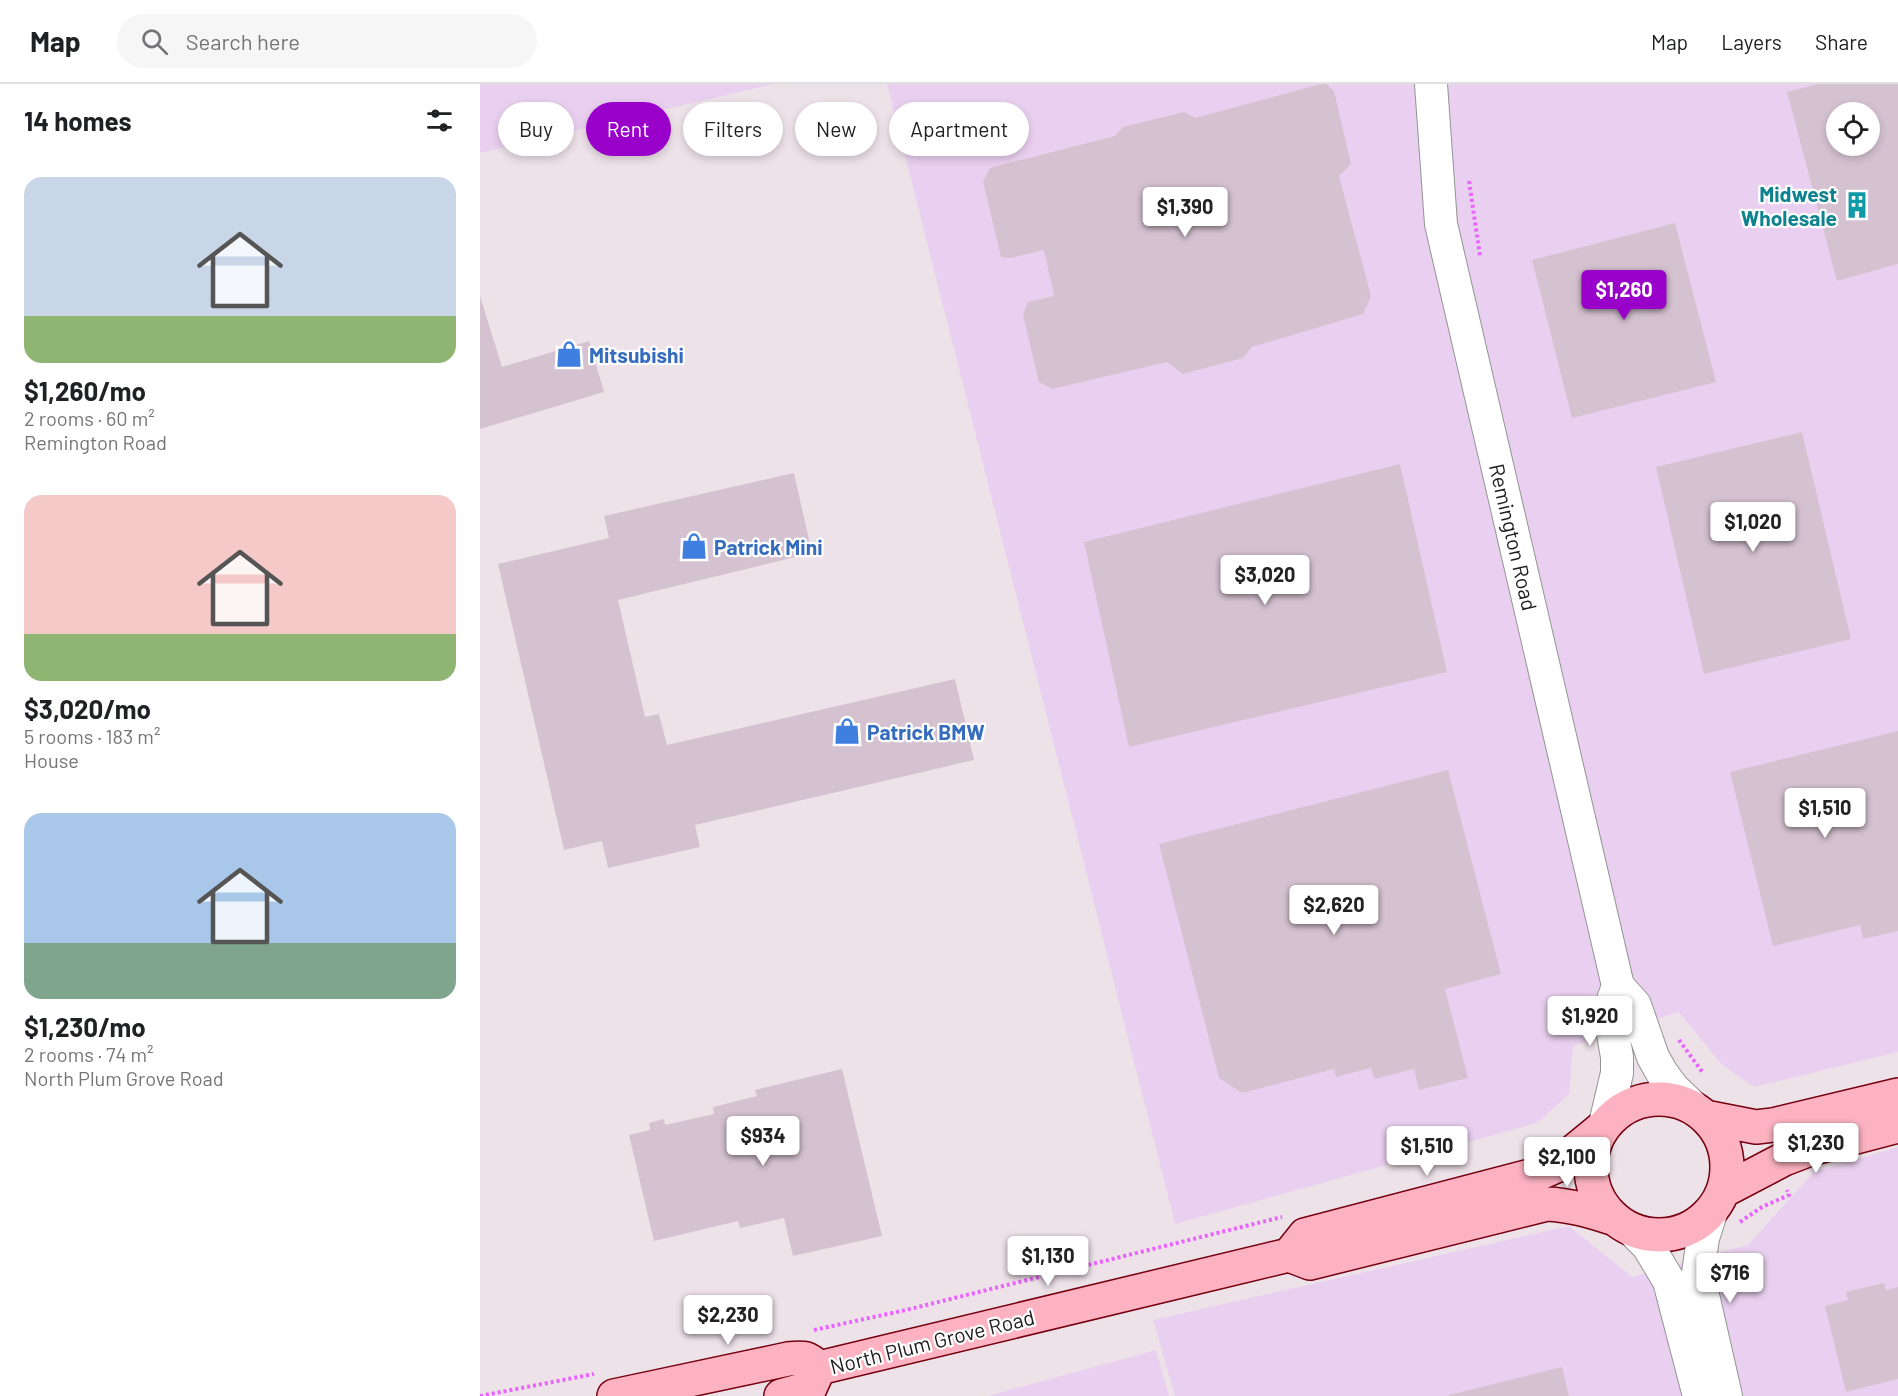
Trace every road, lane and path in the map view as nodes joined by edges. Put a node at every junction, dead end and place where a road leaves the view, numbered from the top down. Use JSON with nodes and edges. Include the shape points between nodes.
{"nodes":[{"id":1,"x":1431,"y":84,"type":"edge"},
{"id":2,"x":1618,"y":986,"type":"junction"},
{"id":3,"x":1678,"y":1039,"type":"dead end"},
{"id":4,"x":1706,"y":1077,"type":"dead end"},
{"id":5,"x":1898,"y":1095,"type":"edge"},
{"id":6,"x":1699,"y":1112,"type":"junction"},
{"id":7,"x":1603,"y":1126,"type":"junction"},
{"id":8,"x":1898,"y":1126,"type":"edge"},
{"id":9,"x":1789,"y":1195,"type":"dead end"},
{"id":10,"x":1724,"y":1209,"type":"junction"},
{"id":11,"x":1284,"y":1216,"type":"dead end"},
{"id":12,"x":1623,"y":1225,"type":"junction"},
{"id":13,"x":1289,"y":1255,"type":"junction"},
{"id":14,"x":804,"y":1332,"type":"dead end"},
{"id":15,"x":819,"y":1368,"type":"junction"},
{"id":16,"x":605,"y":1385,"type":"edge"},
{"id":17,"x":480,"y":1396,"type":"edge"},
{"id":18,"x":781,"y":1396,"type":"edge"},
{"id":19,"x":1699,"y":1396,"type":"edge"},
{"id":20,"x":1726,"y":1396,"type":"edge"}],
"edges":[{"from":1,"to":2,"type":"street","name":"Remington Road","via":[[1441,224]]},
{"from":2,"to":6,"type":"street","name":"Remington Road","via":[[1635,1005],[1662,1073]]},
{"from":2,"to":7,"type":"street","name":"Remington Road","via":[[1609,1011],[1617,1072]]},
{"from":3,"to":4,"type":"path"},
{"from":5,"to":6,"type":"street","via":[[1756,1127]]},
{"from":6,"to":7,"type":"street","via":[[1670,1099],[1646,1100],[1623,1108]]},
{"from":6,"to":10,"type":"street","via":[[1714,1127],[1725,1151]]},
{"from":7,"to":12,"type":"street","via":[[1591,1155],[1591,1175],[1603,1207]]},
{"from":7,"to":13,"type":"street","via":[[1556,1166],[1538,1174],[1305,1235]]},
{"from":8,"to":10,"type":"street","via":[[1784,1159]]},
{"from":9,"to":10,"type":"path","via":[[1750,1214]]},
{"from":10,"to":12,"type":"street","via":[[1677,1234],[1648,1235]]},
{"from":10,"to":20,"type":"street","via":[[1703,1238],[1698,1274]]},
{"from":11,"to":14,"type":"path"},
{"from":12,"to":13,"type":"street","name":"North Plum Grove Road","via":[[1580,1208],[1547,1204],[1310,1263]]},
{"from":12,"to":19,"type":"street","via":[[1648,1246],[1669,1281]]},
{"from":13,"to":15,"type":"street","name":"North Plum Grove Road"},
{"from":15,"to":16,"type":"street","name":"North Plum Grove Road","via":[[803,1357]]},
{"from":15,"to":18,"type":"street","name":"North Plum Grove Road","via":[[810,1388]]},
{"from":16,"to":17,"type":"path"}]}
